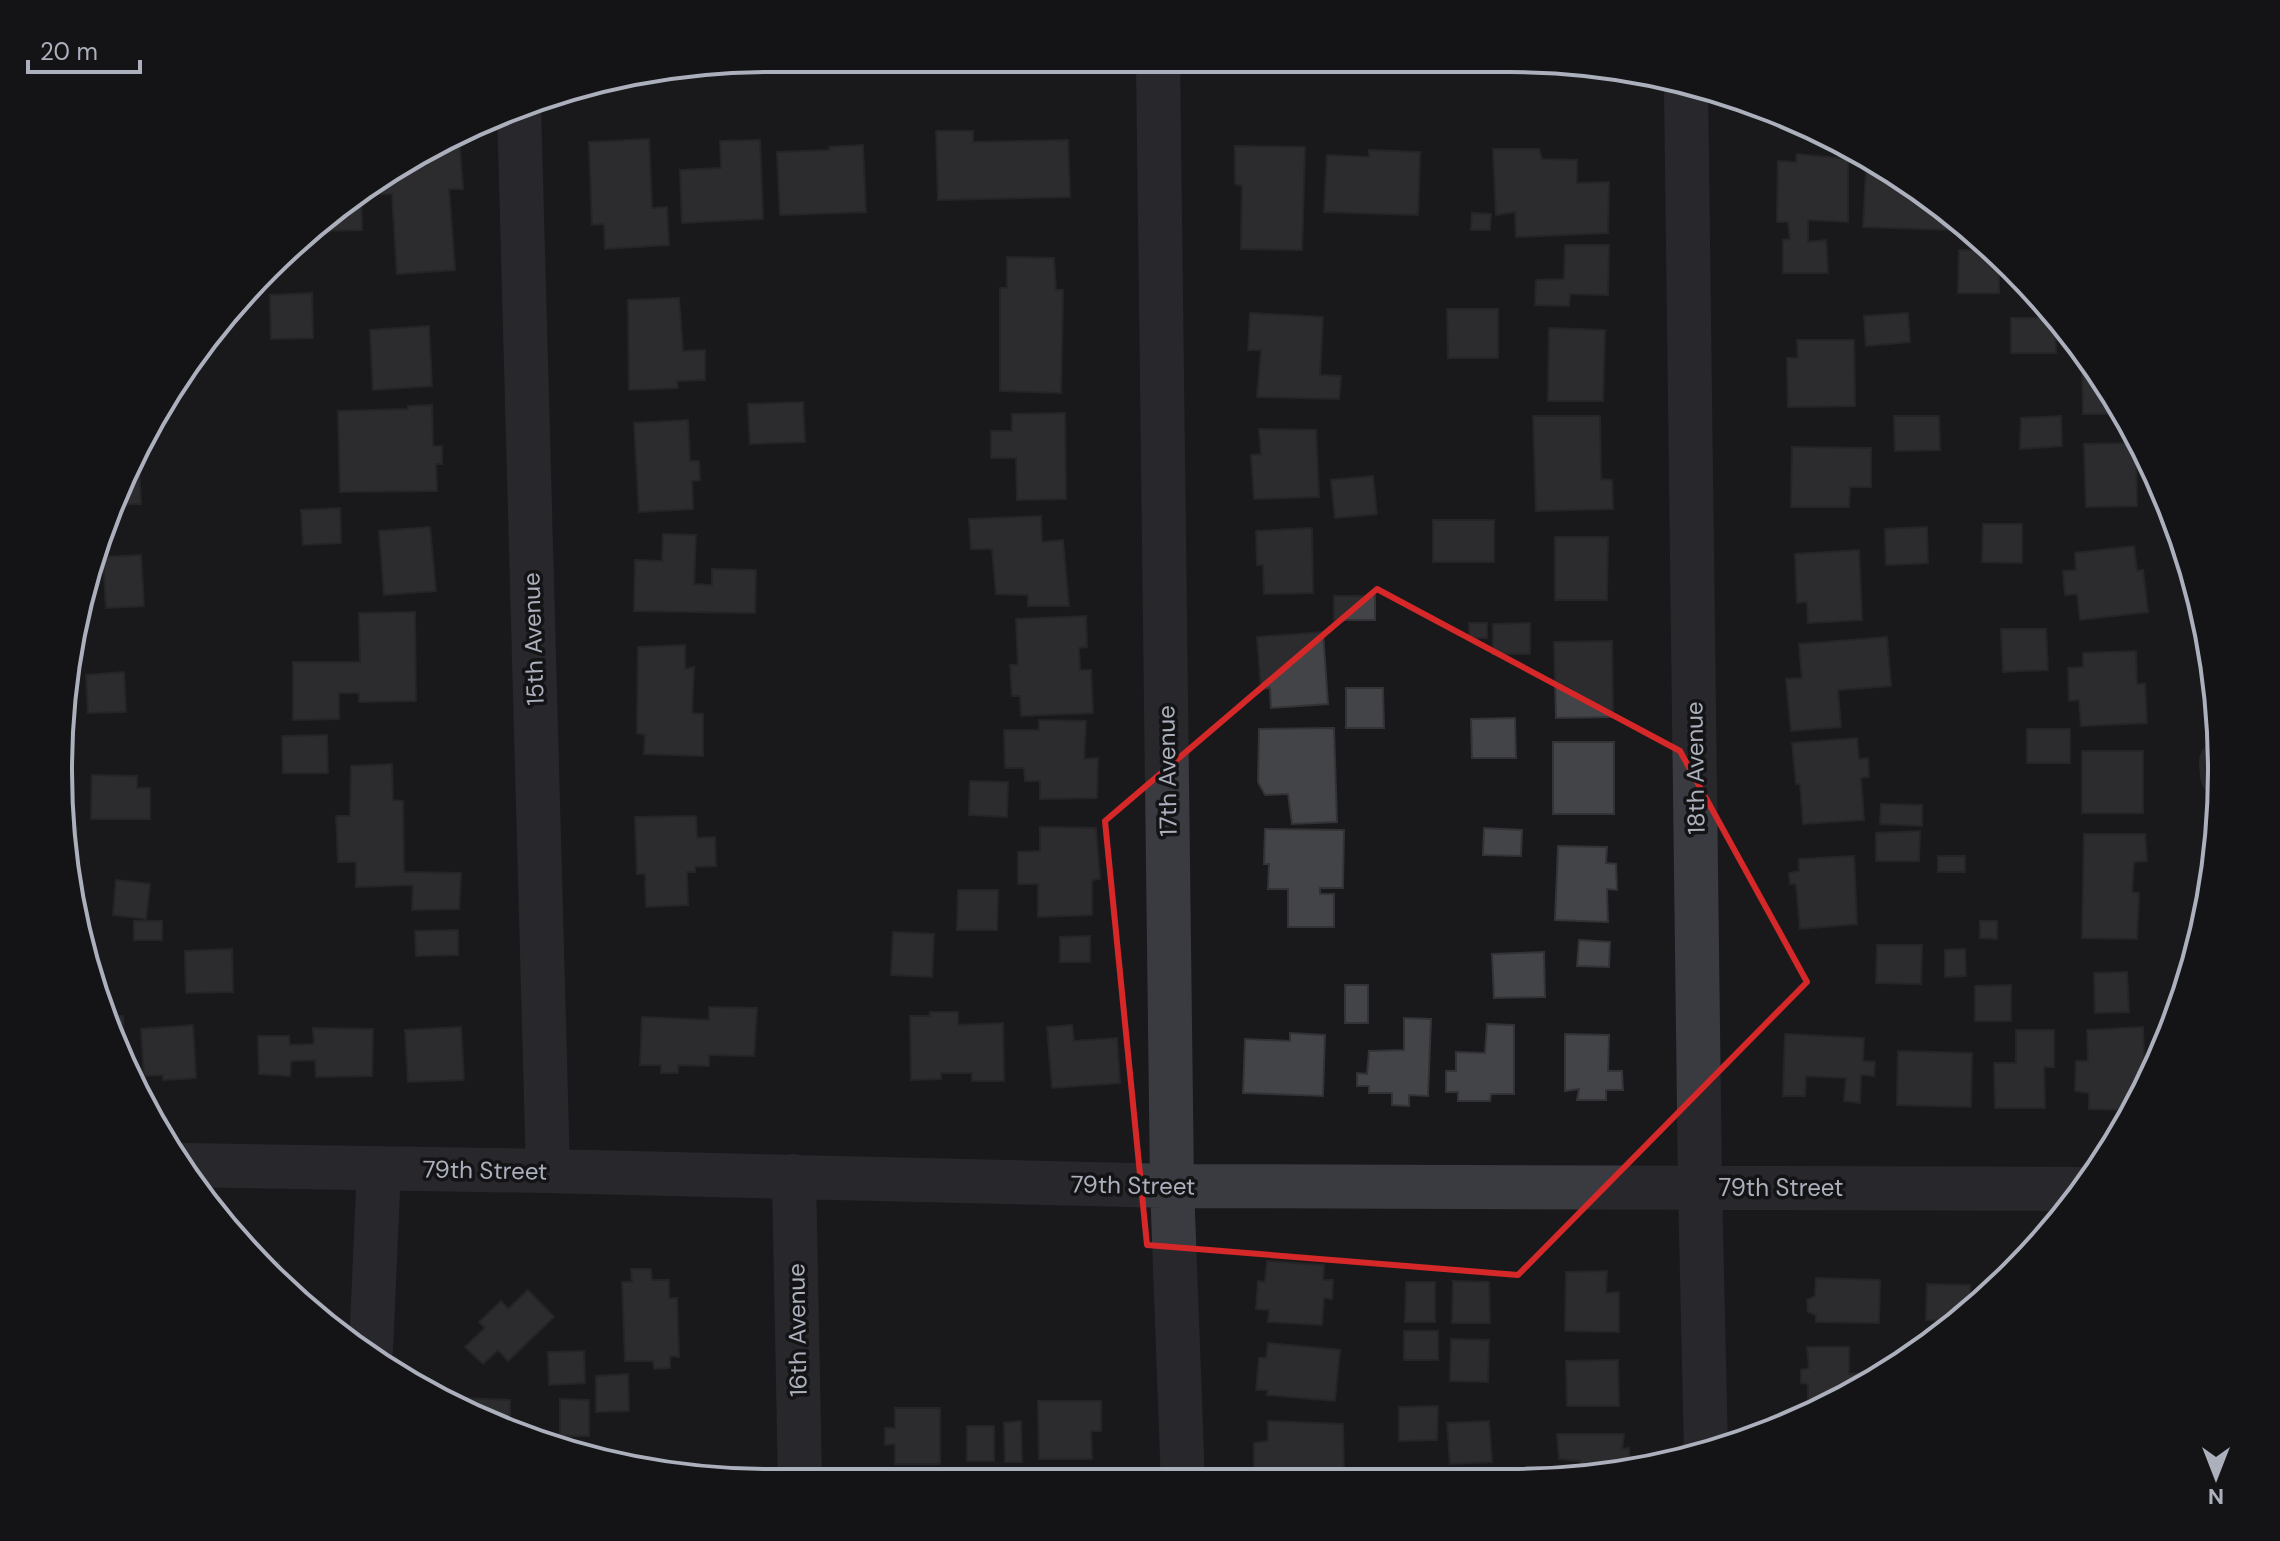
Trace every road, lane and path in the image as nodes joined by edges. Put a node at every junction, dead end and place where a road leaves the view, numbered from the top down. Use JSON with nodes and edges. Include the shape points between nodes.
{"nodes":[{"id":1,"x":1158,"y":72,"type":"edge"},
{"id":2,"x":1686,"y":95,"type":"edge"},
{"id":3,"x":519,"y":119,"type":"edge"},
{"id":4,"x":194,"y":1165,"type":"edge"},
{"id":5,"x":379,"y":1168,"type":"junction"},
{"id":6,"x":548,"y":1171,"type":"junction"},
{"id":7,"x":794,"y":1176,"type":"junction"},
{"id":8,"x":1172,"y":1186,"type":"junction"},
{"id":9,"x":1700,"y":1186,"type":"junction"},
{"id":10,"x":2069,"y":1189,"type":"edge"},
{"id":11,"x":371,"y":1343,"type":"edge"},
{"id":12,"x":1706,"y":1440,"type":"edge"},
{"id":13,"x":800,"y":1469,"type":"edge"},
{"id":14,"x":1182,"y":1469,"type":"edge"}],
"edges":[{"from":1,"to":8,"type":"street","name":"17th Avenue"},
{"from":2,"to":9,"type":"street","name":"18th Avenue"},
{"from":3,"to":6,"type":"street","name":"15th Avenue"},
{"from":4,"to":5,"type":"street","name":"79th Street"},
{"from":5,"to":6,"type":"street","name":"79th Street"},
{"from":5,"to":11,"type":"street"},
{"from":6,"to":7,"type":"street","name":"79th Street"},
{"from":7,"to":8,"type":"street","name":"79th Street"},
{"from":7,"to":13,"type":"street","name":"16th Avenue"},
{"from":8,"to":9,"type":"street","name":"79th Street"},
{"from":8,"to":14,"type":"street","name":"17th Avenue"},
{"from":9,"to":10,"type":"street","name":"79th Street"},
{"from":9,"to":12,"type":"street","name":"18th Avenue"}]}
